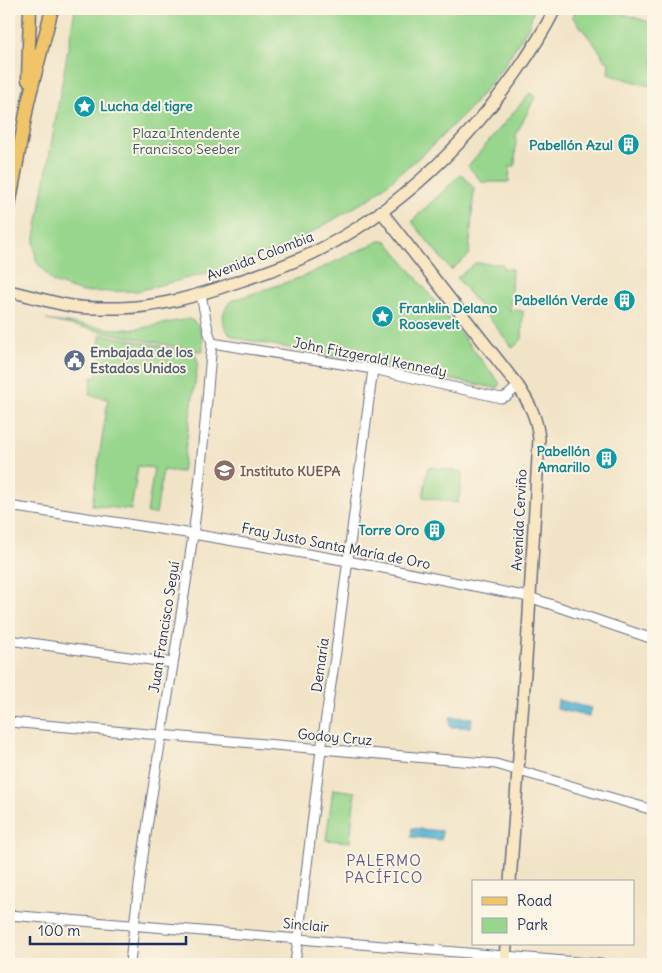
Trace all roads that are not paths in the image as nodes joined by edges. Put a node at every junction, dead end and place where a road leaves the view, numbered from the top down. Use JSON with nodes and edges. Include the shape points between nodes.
{"nodes":[{"id":1,"x":30,"y":9,"type":"edge"},
{"id":2,"x":52,"y":9,"type":"edge"},
{"id":3,"x":555,"y":9,"type":"edge"},
{"id":4,"x":28,"y":102,"type":"junction"},
{"id":5,"x":9,"y":206,"type":"edge"},
{"id":6,"x":381,"y":211,"type":"junction"},
{"id":7,"x":9,"y":291,"type":"edge"},
{"id":8,"x":201,"y":295,"type":"junction"},
{"id":9,"x":212,"y":343,"type":"junction"},
{"id":10,"x":373,"y":369,"type":"junction"},
{"id":11,"x":518,"y":386,"type":"junction"},
{"id":12,"x":9,"y":506,"type":"edge"},
{"id":13,"x":193,"y":534,"type":"junction"},
{"id":14,"x":348,"y":561,"type":"junction"},
{"id":15,"x":529,"y":597,"type":"junction"},
{"id":16,"x":653,"y":638,"type":"edge"},
{"id":17,"x":9,"y":640,"type":"edge"},
{"id":18,"x":172,"y":663,"type":"junction"},
{"id":19,"x":9,"y":722,"type":"edge"},
{"id":20,"x":160,"y":735,"type":"junction"},
{"id":21,"x":321,"y":750,"type":"junction"},
{"id":22,"x":517,"y":770,"type":"junction"},
{"id":23,"x":653,"y":810,"type":"edge"},
{"id":24,"x":510,"y":880,"type":"edge"},
{"id":25,"x":9,"y":915,"type":"edge"},
{"id":26,"x":134,"y":924,"type":"junction"},
{"id":27,"x":296,"y":938,"type":"junction"},
{"id":28,"x":505,"y":955,"type":"edge"},
{"id":29,"x":130,"y":964,"type":"edge"},
{"id":30,"x":294,"y":964,"type":"edge"},
{"id":31,"x":602,"y":964,"type":"edge"}],
"edges":[{"from":1,"to":4,"type":"main road"},
{"from":2,"to":4,"type":"main road"},
{"from":3,"to":6,"type":"main road","name":"Avenida Colombia","via":[[523,63],[470,132],[428,174]]},
{"from":4,"to":5,"type":"main road"},
{"from":6,"to":8,"type":"main road","name":"Avenida Colombia","via":[[314,252]]},
{"from":6,"to":11,"type":"main road","name":"Avenida Cerviño"},
{"from":7,"to":8,"type":"main road","name":"Avenida Colombia","via":[[73,306],[101,308],[149,306]]},
{"from":8,"to":9,"type":"street","name":"Juan Francisco Seguí"},
{"from":9,"to":10,"type":"street","name":"John Fitzgerald Kennedy"},
{"from":9,"to":13,"type":"street","name":"Juan Francisco Seguí"},
{"from":10,"to":11,"type":"street","name":"John Fitzgerald Kennedy","via":[[501,398],[514,392]]},
{"from":10,"to":14,"type":"street","name":"Demaría"},
{"from":11,"to":15,"type":"main road","name":"Avenida Cerviño","via":[[535,414],[539,439]]},
{"from":12,"to":13,"type":"street","name":"Fray Justo Santa María de Oro"},
{"from":13,"to":14,"type":"street","name":"Fray Justo Santa María de Oro"},
{"from":13,"to":18,"type":"street","name":"Juan Francisco Seguí"},
{"from":14,"to":15,"type":"street","name":"Fray Justo Santa María de Oro"},
{"from":14,"to":21,"type":"street","name":"Demaría"},
{"from":15,"to":16,"type":"street","name":"Fray Justo Santa María de Oro"},
{"from":15,"to":22,"type":"main road","name":"Avenida Cerviño"},
{"from":17,"to":18,"type":"street"},
{"from":18,"to":20,"type":"street","name":"Juan Francisco Seguí"},
{"from":19,"to":20,"type":"street","name":"Godoy Cruz"},
{"from":20,"to":21,"type":"street","name":"Godoy Cruz"},
{"from":20,"to":26,"type":"street","name":"Juan Francisco Seguí"},
{"from":21,"to":22,"type":"street","name":"Godoy Cruz","via":[[496,764]]},
{"from":21,"to":27,"type":"street","name":"Demaría"},
{"from":22,"to":23,"type":"street","name":"Godoy Cruz"},
{"from":22,"to":24,"type":"main road","name":"Avenida Cerviño"},
{"from":25,"to":26,"type":"street","name":"Sinclair"},
{"from":26,"to":27,"type":"street","name":"Sinclair"},
{"from":26,"to":29,"type":"street","name":"Juan Francisco Seguí"},
{"from":27,"to":28,"type":"street","name":"Sinclair"},
{"from":27,"to":30,"type":"street","name":"Demaría"},
{"from":28,"to":31,"type":"street","name":"Sinclair"}]}
